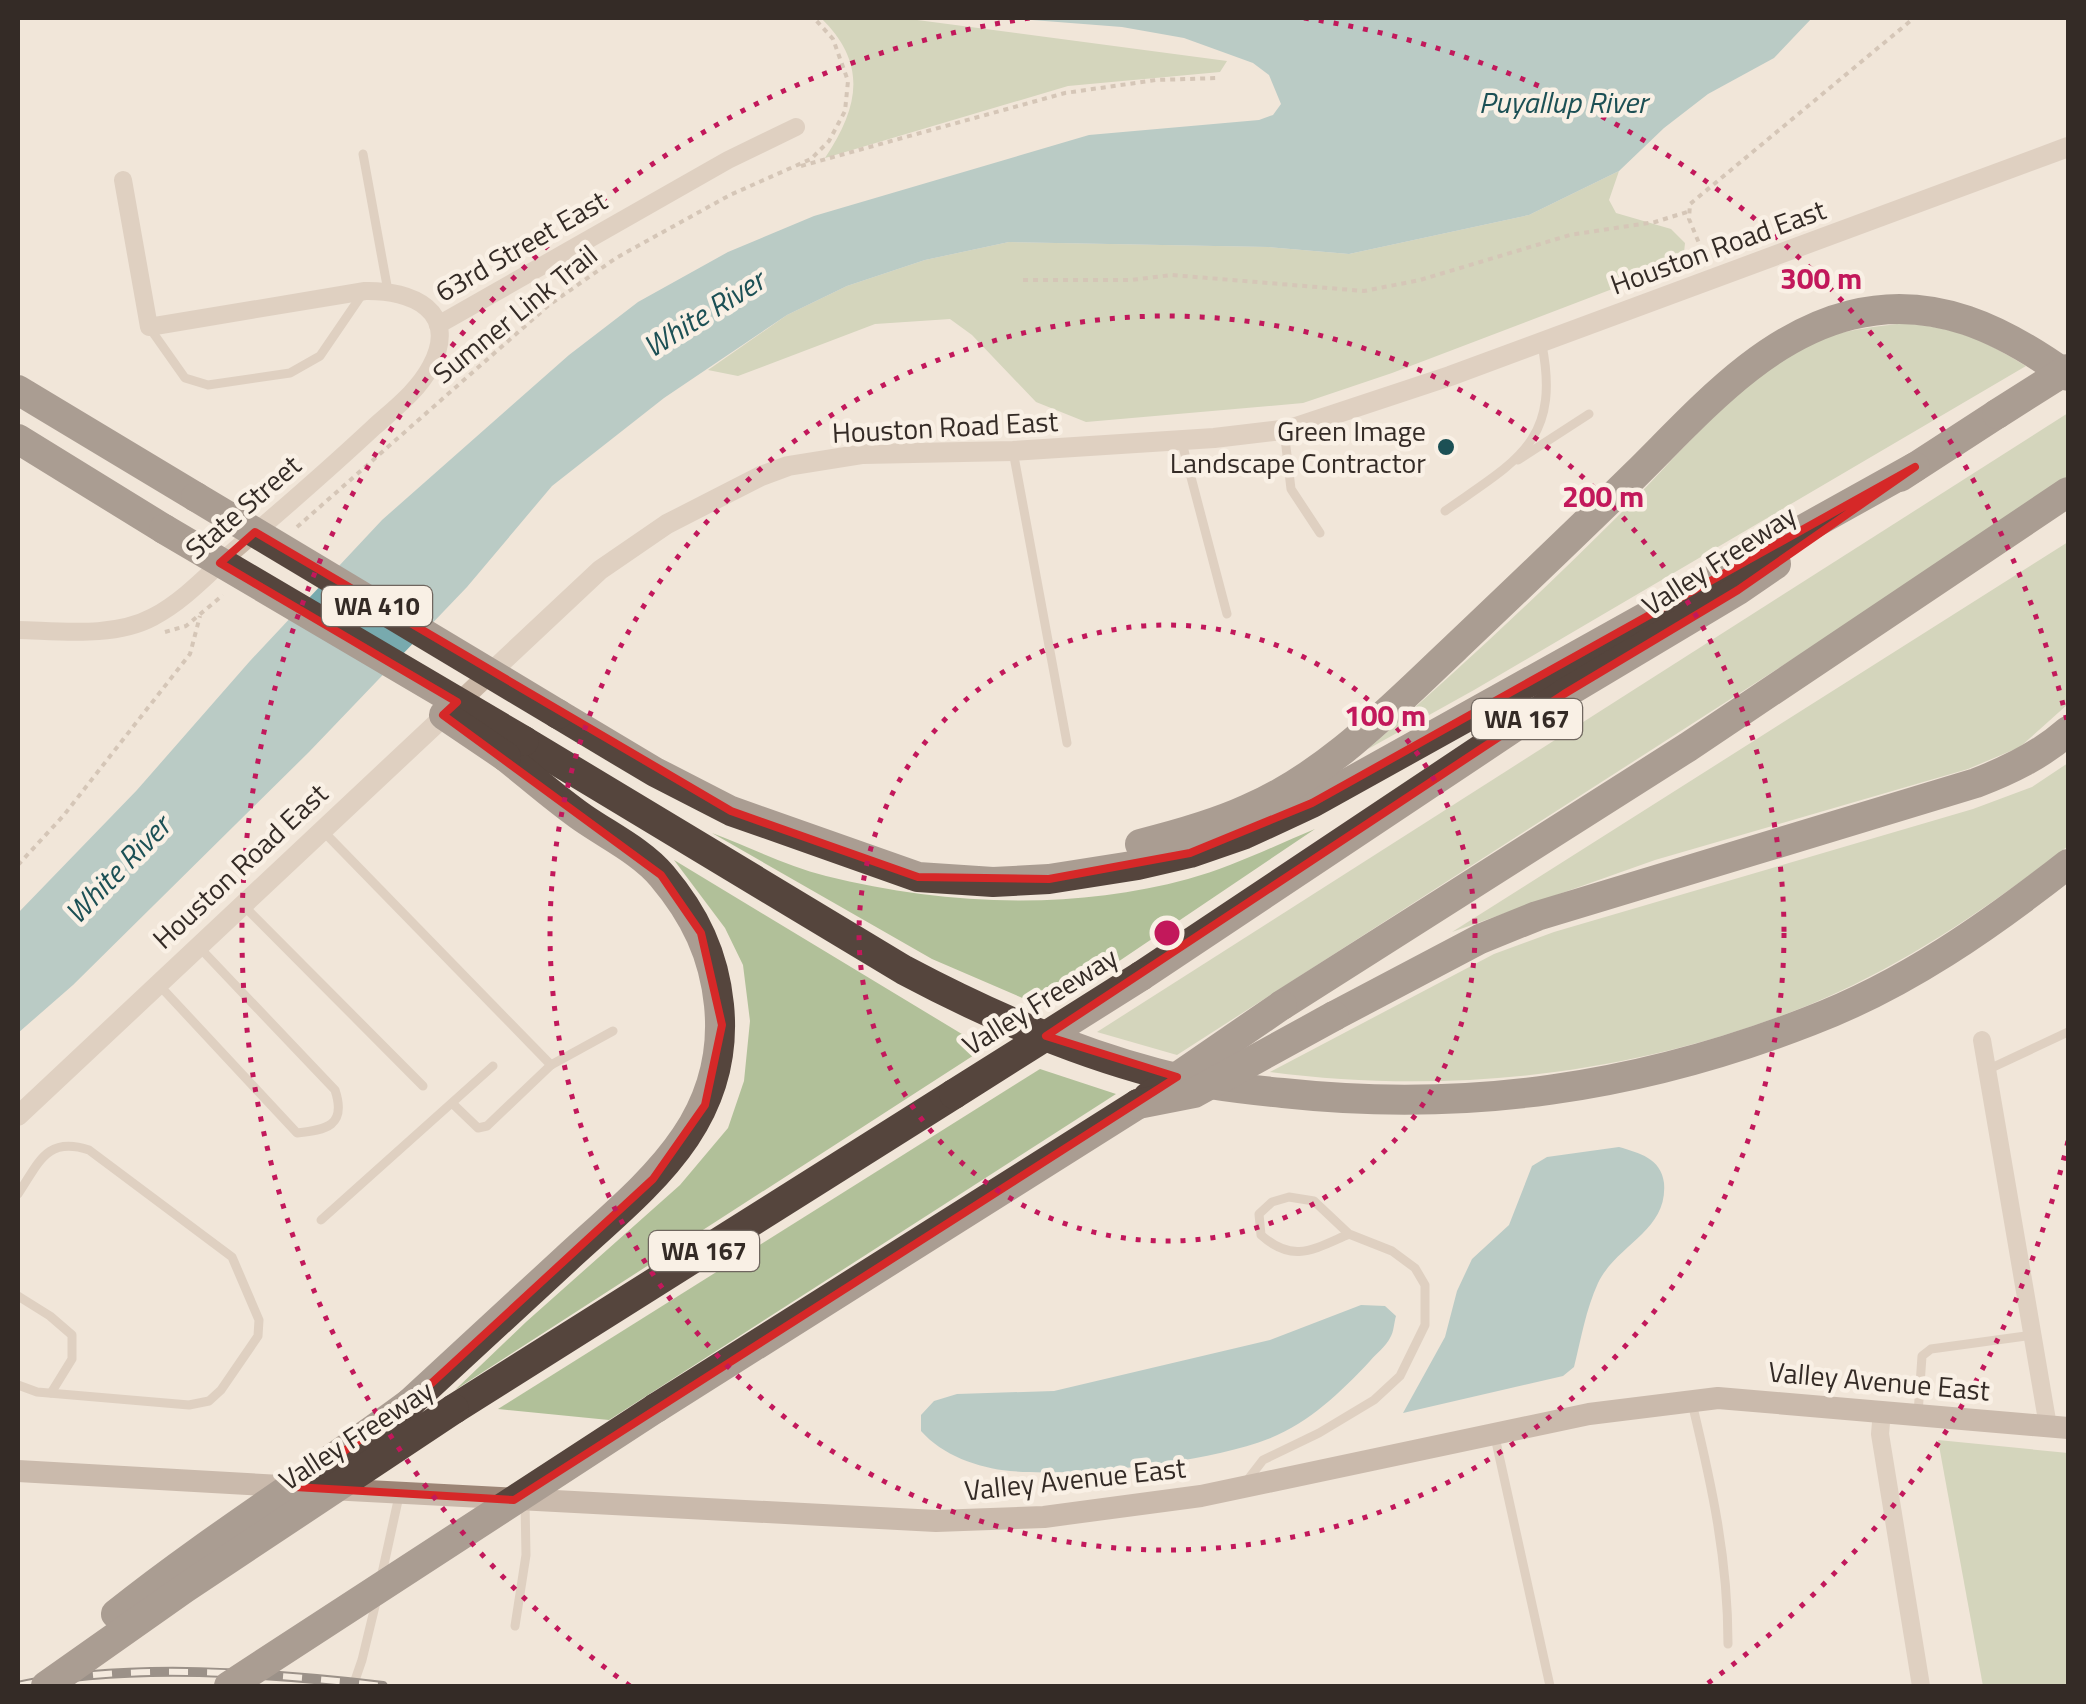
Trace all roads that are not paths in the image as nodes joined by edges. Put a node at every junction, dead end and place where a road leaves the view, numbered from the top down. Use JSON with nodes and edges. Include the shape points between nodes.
{"nodes":[{"id":1,"x":796,"y":128,"type":"dead end"},
{"id":2,"x":2068,"y":147,"type":"edge"},
{"id":3,"x":362,"y":154,"type":"dead end"},
{"id":4,"x":123,"y":180,"type":"dead end"},
{"id":5,"x":365,"y":291,"type":"junction"},
{"id":6,"x":388,"y":291,"type":"junction"},
{"id":7,"x":438,"y":325,"type":"junction"},
{"id":8,"x":150,"y":327,"type":"junction"},
{"id":9,"x":1542,"y":342,"type":"junction"},
{"id":10,"x":2068,"y":372,"type":"edge"},
{"id":11,"x":18,"y":373,"type":"edge"},
{"id":12,"x":18,"y":390,"type":"edge"},
{"id":13,"x":1589,"y":414,"type":"dead end"},
{"id":14,"x":1284,"y":430,"type":"junction"},
{"id":15,"x":18,"y":440,"type":"edge"},
{"id":16,"x":1181,"y":440,"type":"junction"},
{"id":17,"x":18,"y":448,"type":"edge"},
{"id":18,"x":1013,"y":452,"type":"junction"},
{"id":19,"x":1516,"y":461,"type":"junction"},
{"id":20,"x":1915,"y":467,"type":"junction"},
{"id":21,"x":151,"y":470,"type":"junction"},
{"id":22,"x":82,"y":481,"type":"junction"},
{"id":23,"x":2063,"y":496,"type":"edge"},
{"id":24,"x":1446,"y":511,"type":"dead end"},
{"id":25,"x":1320,"y":533,"type":"dead end"},
{"id":26,"x":1227,"y":614,"type":"dead end"},
{"id":27,"x":18,"y":630,"type":"edge"},
{"id":28,"x":2068,"y":731,"type":"edge"},
{"id":29,"x":1068,"y":743,"type":"dead end"},
{"id":30,"x":515,"y":749,"type":"junction"},
{"id":31,"x":321,"y":829,"type":"junction"},
{"id":32,"x":824,"y":845,"type":"junction"},
{"id":33,"x":2068,"y":864,"type":"edge"},
{"id":34,"x":241,"y":902,"type":"junction"},
{"id":35,"x":197,"y":944,"type":"junction"},
{"id":36,"x":157,"y":982,"type":"junction"},
{"id":37,"x":612,"y":1031,"type":"dead end"},
{"id":38,"x":2068,"y":1032,"type":"edge"},
{"id":39,"x":1982,"y":1040,"type":"dead end"},
{"id":40,"x":550,"y":1065,"type":"junction"},
{"id":41,"x":493,"y":1066,"type":"dead end"},
{"id":42,"x":1987,"y":1070,"type":"junction"},
{"id":43,"x":422,"y":1086,"type":"dead end"},
{"id":44,"x":453,"y":1104,"type":"junction"},
{"id":45,"x":1138,"y":1104,"type":"junction"},
{"id":46,"x":18,"y":1116,"type":"edge"},
{"id":47,"x":18,"y":1194,"type":"edge"},
{"id":48,"x":321,"y":1220,"type":"dead end"},
{"id":49,"x":1348,"y":1234,"type":"junction"},
{"id":50,"x":18,"y":1296,"type":"edge"},
{"id":51,"x":2033,"y":1336,"type":"junction"},
{"id":52,"x":18,"y":1385,"type":"edge"},
{"id":53,"x":50,"y":1393,"type":"junction"},
{"id":54,"x":1691,"y":1400,"type":"junction"},
{"id":55,"x":1882,"y":1411,"type":"junction"},
{"id":56,"x":1918,"y":1414,"type":"junction"},
{"id":57,"x":2058,"y":1427,"type":"edge"},
{"id":58,"x":1494,"y":1434,"type":"junction"},
{"id":59,"x":18,"y":1471,"type":"edge"},
{"id":60,"x":1242,"y":1488,"type":"junction"},
{"id":61,"x":400,"y":1493,"type":"junction"},
{"id":62,"x":524,"y":1500,"type":"junction"},
{"id":63,"x":515,"y":1626,"type":"dead end"},
{"id":64,"x":1728,"y":1644,"type":"dead end"},
{"id":65,"x":32,"y":1686,"type":"edge"},
{"id":66,"x":46,"y":1686,"type":"edge"},
{"id":67,"x":229,"y":1686,"type":"edge"},
{"id":68,"x":352,"y":1686,"type":"edge"},
{"id":69,"x":1550,"y":1686,"type":"edge"},
{"id":70,"x":1922,"y":1686,"type":"edge"}],
"edges":[{"from":1,"to":7,"type":"street","name":"63rd Street East"},
{"from":2,"to":9,"type":"street","name":"Houston Road East"},
{"from":3,"to":6,"type":"lane"},
{"from":4,"to":8,"type":"street"},
{"from":5,"to":6,"type":"street","name":"63rd Street East"},
{"from":5,"to":8,"type":"street","name":"63rd Street East"},
{"from":5,"to":8,"type":"lane","via":[[320,356],[290,373],[208,386],[185,378]]},
{"from":6,"to":7,"type":"street","name":"63rd Street East","via":[[421,302]]},
{"from":7,"to":27,"type":"street","name":"State Street","via":[[436,356],[417,387],[169,607],[112,629]]},
{"from":9,"to":14,"type":"street","name":"Houston Road East"},
{"from":9,"to":19,"type":"lane","via":[[1549,390],[1542,421]]},
{"from":10,"to":20,"type":"highway","name":"Valley Freeway","number":"WA 167","bridge":true},
{"from":10,"to":32,"type":"highway","via":[[1982,324],[1922,310],[1868,312],[1812,328],[1766,354],[1694,416],[1360,736],[1250,809],[1169,837],[1048,860],[918,860]]},
{"from":11,"to":21,"type":"highway"},
{"from":12,"to":21,"type":"highway","number":"WA 410"},
{"from":13,"to":19,"type":"lane"},
{"from":14,"to":16,"type":"street","name":"Houston Road East"},
{"from":14,"to":25,"type":"lane","via":[[1291,489]]},
{"from":15,"to":22,"type":"highway","number":"WA 410"},
{"from":16,"to":18,"type":"street","name":"Houston Road East"},
{"from":16,"to":26,"type":"lane"},
{"from":17,"to":22,"type":"highway"},
{"from":18,"to":29,"type":"lane"},
{"from":18,"to":31,"type":"street","name":"Houston Road East","via":[[863,454],[788,466],[666,524],[600,570]]},
{"from":19,"to":24,"type":"lane"},
{"from":20,"to":32,"type":"highway","via":[[1312,803],[1227,841],[1138,865],[993,882],[918,877]]},
{"from":20,"to":66,"type":"highway","name":"Valley Freeway","number":"WA 167","bridge":true,"via":[[1738,590],[1564,694],[1141,976],[454,1409]]},
{"from":21,"to":32,"type":"highway","number":"WA 410","bridge":true,"via":[[655,772],[730,811]]},
{"from":22,"to":30,"type":"highway","number":"WA 410","bridge":true,"via":[[330,628],[418,698]]},
{"from":23,"to":45,"type":"highway","bridge":true},
{"from":28,"to":45,"type":"highway","bridge":true,"via":[[2026,761],[1976,784],[1536,916],[1480,939],[1194,1093]]},
{"from":30,"to":33,"type":"highway","via":[[960,1000],[1156,1073],[1330,1098],[1501,1098],[1715,1054],[1813,1020],[1908,974],[1997,920]]},
{"from":30,"to":65,"type":"highway","bridge":true,"via":[[578,814],[661,874],[701,933],[717,980],[722,1025],[716,1070],[694,1125],[653,1179],[410,1403],[154,1584]]},
{"from":31,"to":34,"type":"street","name":"Houston Road East"},
{"from":31,"to":40,"type":"lane"},
{"from":34,"to":35,"type":"street","name":"Houston Road East"},
{"from":34,"to":43,"type":"lane"},
{"from":35,"to":36,"type":"street","name":"Houston Road East"},
{"from":35,"to":36,"type":"lane","via":[[335,1090],[340,1106],[325,1130],[297,1133]]},
{"from":36,"to":46,"type":"street","name":"Houston Road East"},
{"from":37,"to":40,"type":"lane"},
{"from":38,"to":42,"type":"lane"},
{"from":39,"to":42,"type":"street"},
{"from":40,"to":44,"type":"lane","via":[[487,1126],[478,1128]]},
{"from":41,"to":44,"type":"lane"},
{"from":42,"to":51,"type":"street"},
{"from":44,"to":48,"type":"lane"},
{"from":45,"to":67,"type":"highway","bridge":true},
{"from":47,"to":53,"type":"lane","via":[[57,1146],[89,1150],[232,1257],[260,1320],[258,1336],[209,1401],[188,1406]]},
{"from":49,"to":49,"type":"lane","via":[[1314,1200],[1289,1197],[1259,1214],[1261,1236],[1295,1253]]},
{"from":49,"to":60,"type":"lane","via":[[1392,1250],[1416,1268],[1425,1285],[1425,1325],[1400,1376],[1374,1400],[1263,1460]]},
{"from":50,"to":53,"type":"lane","via":[[72,1335],[72,1359]]},
{"from":51,"to":56,"type":"lane","via":[[1931,1349],[1922,1356]]},
{"from":51,"to":57,"type":"street"},
{"from":52,"to":53,"type":"lane"},
{"from":54,"to":55,"type":"main road","name":"Valley Avenue East"},
{"from":54,"to":58,"type":"main road","name":"Valley Avenue East"},
{"from":54,"to":64,"type":"lane","via":[[1724,1544]]},
{"from":55,"to":56,"type":"main road","name":"Valley Avenue East"},
{"from":55,"to":70,"type":"street","via":[[1880,1434]]},
{"from":56,"to":57,"type":"main road","name":"Valley Avenue East"},
{"from":58,"to":60,"type":"main road","name":"Valley Avenue East"},
{"from":58,"to":69,"type":"lane"},
{"from":59,"to":61,"type":"main road","name":"Valley Avenue East"},
{"from":60,"to":62,"type":"main road","name":"Valley Avenue East","via":[[1044,1518],[936,1522]]},
{"from":61,"to":62,"type":"main road","name":"Valley Avenue East"},
{"from":61,"to":68,"type":"lane"},
{"from":62,"to":63,"type":"lane","via":[[526,1555]]}]}
